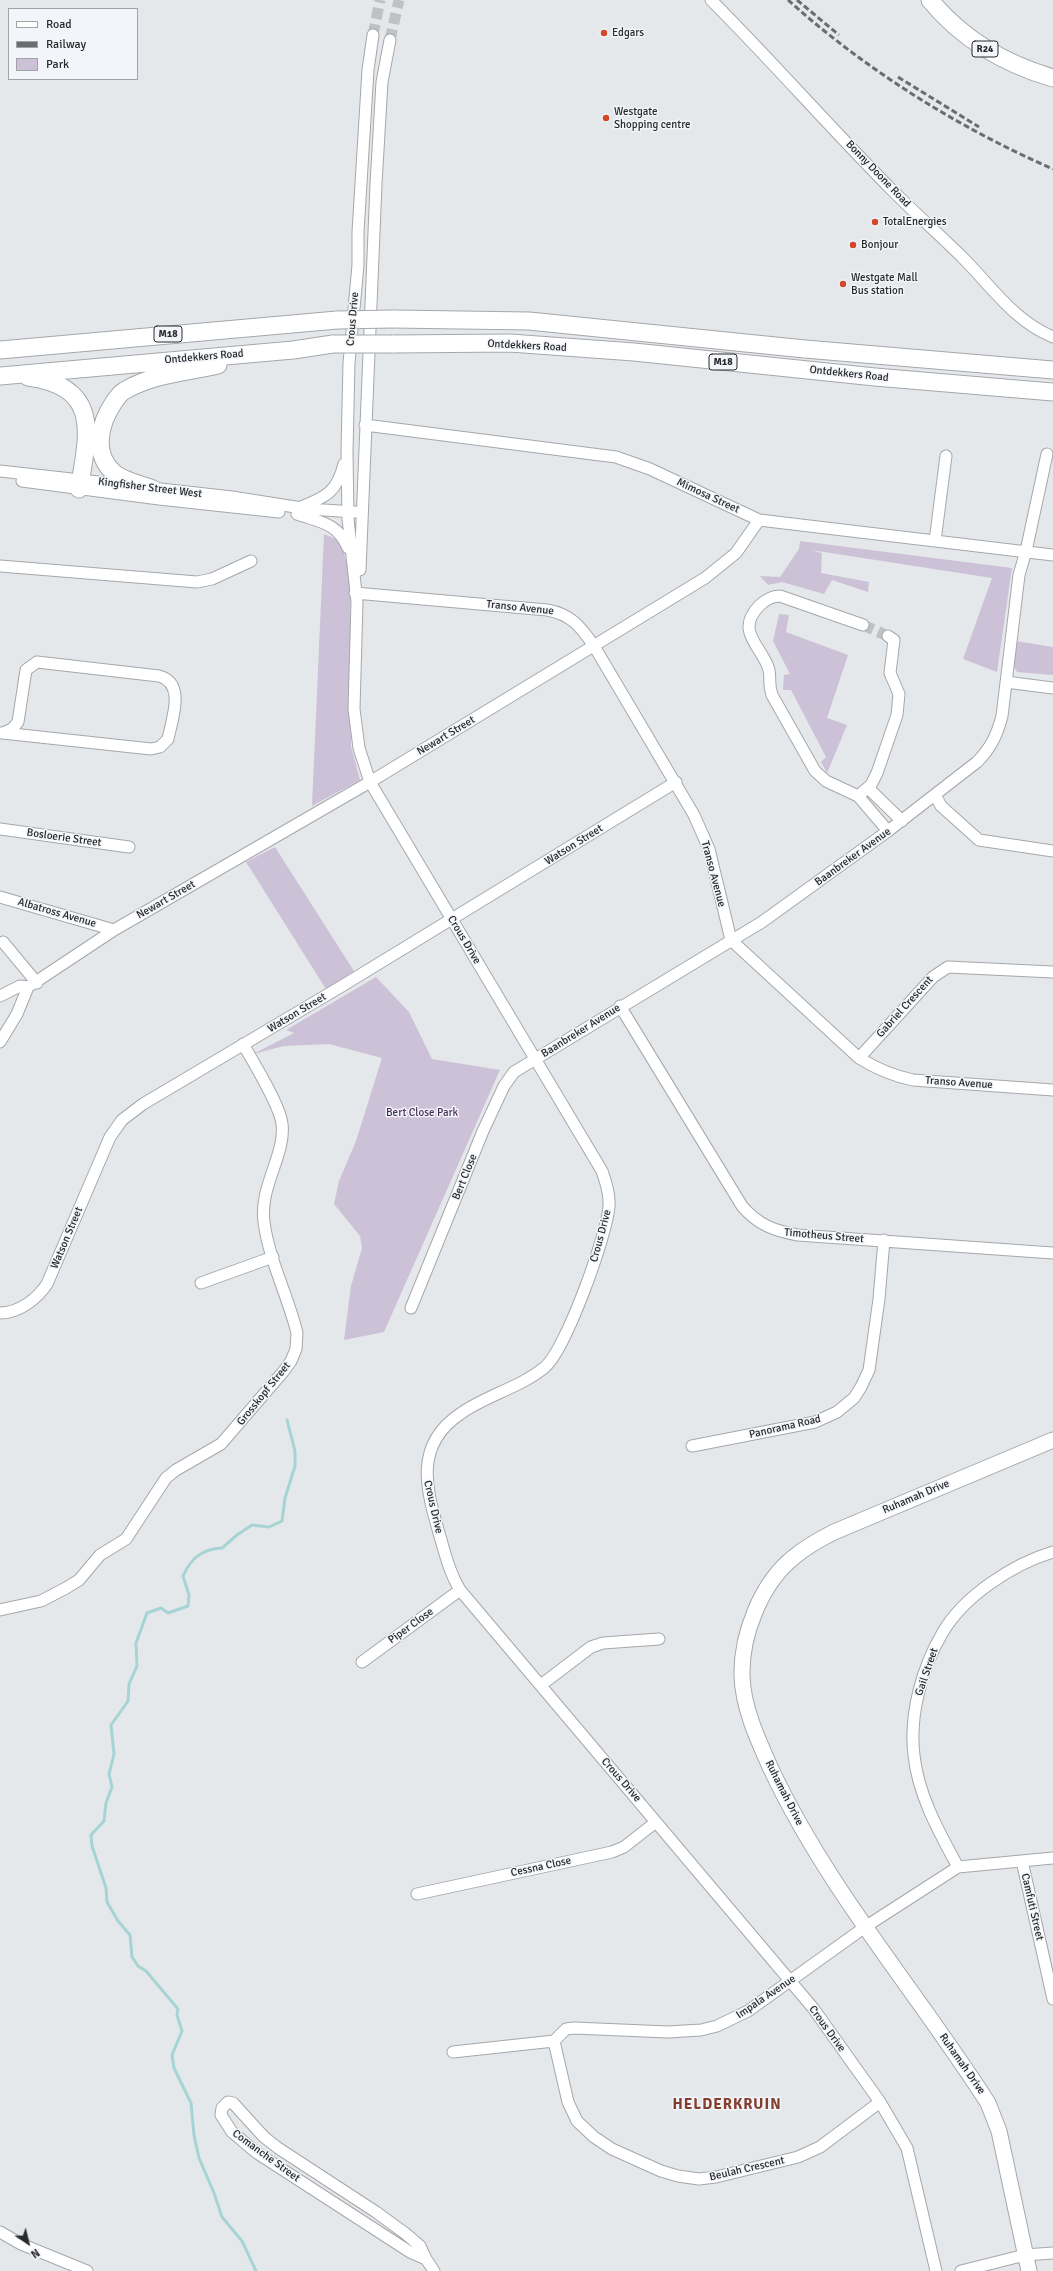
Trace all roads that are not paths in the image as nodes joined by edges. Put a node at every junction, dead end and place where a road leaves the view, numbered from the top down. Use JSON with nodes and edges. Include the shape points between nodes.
{"nodes":[{"id":1,"x":711,"y":0,"type":"edge"},
{"id":2,"x":930,"y":0,"type":"edge"},
{"id":3,"x":373,"y":35,"type":"tunnel mouth"},
{"id":4,"x":390,"y":40,"type":"tunnel mouth"},
{"id":5,"x":1053,"y":78,"type":"edge"},
{"id":6,"x":1053,"y":337,"type":"edge"},
{"id":7,"x":0,"y":350,"type":"edge"},
{"id":8,"x":293,"y":350,"type":"junction"},
{"id":9,"x":1053,"y":370,"type":"edge"},
{"id":10,"x":5,"y":375,"type":"edge"},
{"id":11,"x":122,"y":392,"type":"junction"},
{"id":12,"x":1053,"y":392,"type":"edge"},
{"id":13,"x":365,"y":425,"type":"junction"},
{"id":14,"x":347,"y":452,"type":"junction"},
{"id":15,"x":1047,"y":454,"type":"dead end"},
{"id":16,"x":946,"y":456,"type":"dead end"},
{"id":17,"x":0,"y":471,"type":"edge"},
{"id":18,"x":0,"y":478,"type":"edge"},
{"id":19,"x":85,"y":486,"type":"junction"},
{"id":20,"x":153,"y":489,"type":"junction"},
{"id":21,"x":298,"y":511,"type":"junction"},
{"id":22,"x":348,"y":515,"type":"junction"},
{"id":23,"x":361,"y":515,"type":"junction"},
{"id":24,"x":760,"y":520,"type":"junction"},
{"id":25,"x":935,"y":541,"type":"junction"},
{"id":26,"x":1026,"y":551,"type":"junction"},
{"id":27,"x":1053,"y":555,"type":"edge"},
{"id":28,"x":251,"y":561,"type":"dead end"},
{"id":29,"x":0,"y":566,"type":"edge"},
{"id":30,"x":355,"y":572,"type":"junction"},
{"id":31,"x":357,"y":596,"type":"junction"},
{"id":32,"x":862,"y":625,"type":"tunnel mouth"},
{"id":33,"x":888,"y":636,"type":"dead end"},
{"id":34,"x":594,"y":646,"type":"junction"},
{"id":35,"x":1006,"y":682,"type":"junction"},
{"id":36,"x":1053,"y":688,"type":"edge"},
{"id":37,"x":1,"y":733,"type":"edge"},
{"id":38,"x":370,"y":782,"type":"junction"},
{"id":39,"x":676,"y":782,"type":"junction"},
{"id":40,"x":868,"y":788,"type":"junction"},
{"id":41,"x":935,"y":795,"type":"junction"},
{"id":42,"x":858,"y":796,"type":"junction"},
{"id":43,"x":902,"y":821,"type":"junction"},
{"id":44,"x":0,"y":829,"type":"edge"},
{"id":45,"x":888,"y":831,"type":"junction"},
{"id":46,"x":128,"y":847,"type":"dead end"},
{"id":47,"x":1053,"y":851,"type":"edge"},
{"id":48,"x":0,"y":896,"type":"edge"},
{"id":49,"x":452,"y":920,"type":"junction"},
{"id":50,"x":114,"y":930,"type":"junction"},
{"id":51,"x":731,"y":940,"type":"junction"},
{"id":52,"x":3,"y":942,"type":"dead end"},
{"id":53,"x":1053,"y":972,"type":"edge"},
{"id":54,"x":33,"y":985,"type":"junction"},
{"id":55,"x":0,"y":996,"type":"edge"},
{"id":56,"x":620,"y":1006,"type":"junction"},
{"id":57,"x":0,"y":1042,"type":"edge"},
{"id":58,"x":243,"y":1044,"type":"junction"},
{"id":59,"x":859,"y":1058,"type":"junction"},
{"id":60,"x":537,"y":1059,"type":"junction"},
{"id":61,"x":1053,"y":1090,"type":"edge"},
{"id":62,"x":884,"y":1240,"type":"junction"},
{"id":63,"x":1053,"y":1253,"type":"edge"},
{"id":64,"x":273,"y":1257,"type":"junction"},
{"id":65,"x":201,"y":1283,"type":"dead end"},
{"id":66,"x":411,"y":1308,"type":"dead end"},
{"id":67,"x":0,"y":1313,"type":"edge"},
{"id":68,"x":1053,"y":1440,"type":"edge"},
{"id":69,"x":692,"y":1446,"type":"dead end"},
{"id":70,"x":1053,"y":1552,"type":"edge"},
{"id":71,"x":460,"y":1590,"type":"junction"},
{"id":72,"x":0,"y":1610,"type":"edge"},
{"id":73,"x":659,"y":1639,"type":"dead end"},
{"id":74,"x":362,"y":1662,"type":"dead end"},
{"id":75,"x":541,"y":1685,"type":"junction"},
{"id":76,"x":656,"y":1822,"type":"junction"},
{"id":77,"x":1053,"y":1858,"type":"edge"},
{"id":78,"x":1022,"y":1861,"type":"junction"},
{"id":79,"x":958,"y":1867,"type":"junction"},
{"id":80,"x":417,"y":1894,"type":"dead end"},
{"id":81,"x":864,"y":1926,"type":"junction"},
{"id":82,"x":790,"y":1981,"type":"junction"},
{"id":83,"x":1052,"y":1994,"type":"edge"},
{"id":84,"x":554,"y":2041,"type":"junction"},
{"id":85,"x":453,"y":2052,"type":"dead end"},
{"id":86,"x":880,"y":2102,"type":"junction"},
{"id":87,"x":0,"y":2232,"type":"edge"},
{"id":88,"x":1053,"y":2253,"type":"edge"},
{"id":89,"x":1025,"y":2255,"type":"junction"},
{"id":90,"x":426,"y":2260,"type":"junction"},
{"id":91,"x":87,"y":2271,"type":"edge"},
{"id":92,"x":434,"y":2271,"type":"edge"},
{"id":93,"x":936,"y":2271,"type":"edge"},
{"id":94,"x":961,"y":2271,"type":"edge"},
{"id":95,"x":1029,"y":2271,"type":"edge"}],
"edges":[{"from":1,"to":6,"type":"street","name":"Bonny Doone Road","via":[[894,193],[963,258],[1008,307],[1029,325]]},
{"from":2,"to":5,"type":"main road","number":"R24","via":[[948,21],[986,50],[1011,63]]},
{"from":3,"to":14,"type":"street","name":"Crous Drive","via":[[368,70],[358,265],[349,363]]},
{"from":4,"to":13,"type":"street","name":"Crous Drive","via":[[382,82]]},
{"from":7,"to":9,"type":"main road","name":"Ontdekkers Road","number":"M18","bridge":true,"via":[[336,320],[529,321]]},
{"from":8,"to":10,"type":"main road","name":"Ontdekkers Road","number":"M18"},
{"from":8,"to":11,"type":"main road","via":[[155,378]]},
{"from":8,"to":12,"type":"main road","name":"Ontdekkers Road","number":"M18","bridge":true,"via":[[333,344],[510,343],[634,352]]},
{"from":10,"to":19,"type":"main road","via":[[33,378],[60,386],[82,406],[87,424]]},
{"from":11,"to":19,"type":"main road","via":[[106,406],[98,422]]},
{"from":11,"to":20,"type":"main road","via":[[108,412],[102,428],[102,457],[120,477]]},
{"from":13,"to":23,"type":"street","name":"Crous Drive"},
{"from":13,"to":24,"type":"street","name":"Mimosa Street","via":[[616,457]]},
{"from":14,"to":21,"type":"street","name":"Kingfisher Street West","via":[[342,473],[334,488],[324,498]]},
{"from":14,"to":22,"type":"street","name":"Crous Drive"},
{"from":15,"to":26,"type":"street","name":"Baanbreker Avenue"},
{"from":16,"to":25,"type":"street"},
{"from":17,"to":19,"type":"street","name":"Kingfisher Street West"},
{"from":18,"to":19,"type":"street","name":"Kingfisher Street West"},
{"from":19,"to":20,"type":"street","name":"Kingfisher Street West"},
{"from":19,"to":21,"type":"street","name":"Kingfisher Street West"},
{"from":20,"to":21,"type":"street","name":"Kingfisher Street West","via":[[232,497]]},
{"from":21,"to":22,"type":"street","name":"Kingfisher Street West"},
{"from":21,"to":30,"type":"street","name":"Kingfisher Street West","via":[[333,526],[341,533]]},
{"from":22,"to":23,"type":"street","name":"Kingfisher Street West"},
{"from":22,"to":30,"type":"street","name":"Crous Drive"},
{"from":23,"to":31,"type":"street","name":"Crous Drive"},
{"from":24,"to":25,"type":"street","name":"Mimosa Street"},
{"from":24,"to":34,"type":"street","name":"Newart Street","via":[[745,542],[724,565]]},
{"from":25,"to":26,"type":"street","name":"Mimosa Street"},
{"from":26,"to":27,"type":"street","name":"Mimosa Street"},
{"from":26,"to":35,"type":"street","name":"Baanbreker Avenue","via":[[1019,575]]},
{"from":28,"to":29,"type":"street","via":[[197,582]]},
{"from":30,"to":31,"type":"street","name":"Crous Drive"},
{"from":31,"to":34,"type":"street","name":"Transo Avenue","via":[[560,612],[573,620]]},
{"from":31,"to":38,"type":"street","name":"Crous Drive","via":[[354,709],[359,748]]},
{"from":32,"to":42,"type":"street","via":[[780,596],[763,602],[749,623],[752,641],[769,669],[772,695],[815,770],[826,781]]},
{"from":33,"to":40,"type":"street","via":[[894,640],[890,673],[900,698],[897,715],[877,773]]},
{"from":34,"to":38,"type":"street","name":"Newart Street"},
{"from":34,"to":39,"type":"street","name":"Transo Avenue"},
{"from":35,"to":36,"type":"street"},
{"from":35,"to":41,"type":"street","name":"Baanbreker Avenue","via":[[999,727],[989,749],[977,762]]},
{"from":37,"to":37,"type":"street","via":[[151,749],[166,742],[176,694],[174,686],[166,678],[42,661],[33,663],[26,670],[18,722],[12,729]]},
{"from":38,"to":49,"type":"street","name":"Crous Drive"},
{"from":38,"to":50,"type":"street","name":"Newart Street"},
{"from":39,"to":49,"type":"street","name":"Watson Street"},
{"from":39,"to":51,"type":"street","name":"Transo Avenue","via":[[709,849]]},
{"from":40,"to":42,"type":"street"},
{"from":40,"to":43,"type":"street"},
{"from":41,"to":43,"type":"street","name":"Baanbreker Avenue"},
{"from":41,"to":47,"type":"street","via":[[941,806],[979,840]]},
{"from":42,"to":45,"type":"street"},
{"from":43,"to":45,"type":"street","name":"Baanbreker Avenue"},
{"from":44,"to":46,"type":"street","name":"Bosloerie Street"},
{"from":45,"to":51,"type":"street","name":"Baanbreker Avenue","via":[[768,918]]},
{"from":48,"to":50,"type":"street","name":"Albatross Avenue"},
{"from":49,"to":58,"type":"street","name":"Watson Street"},
{"from":49,"to":60,"type":"street","name":"Crous Drive"},
{"from":50,"to":54,"type":"street","name":"Newart Street"},
{"from":51,"to":56,"type":"street","name":"Baanbreker Avenue"},
{"from":51,"to":59,"type":"street","name":"Transo Avenue"},
{"from":52,"to":54,"type":"street"},
{"from":53,"to":59,"type":"street","name":"Gabriel Crescent","via":[[948,967],[932,977]]},
{"from":54,"to":55,"type":"street","via":[[20,986]]},
{"from":54,"to":57,"type":"street"},
{"from":56,"to":60,"type":"street","name":"Baanbreker Avenue"},
{"from":56,"to":62,"type":"street","name":"Timotheus Street","via":[[751,1217],[777,1231]]},
{"from":58,"to":64,"type":"street","name":"Grosskopf Street","via":[[265,1084],[283,1125],[265,1199],[264,1221]]},
{"from":58,"to":67,"type":"street","name":"Watson Street","via":[[143,1104],[118,1125],[110,1137],[47,1284],[32,1301],[12,1311]]},
{"from":59,"to":61,"type":"street","name":"Transo Avenue","via":[[892,1076],[914,1080]]},
{"from":60,"to":66,"type":"street","name":"Bert Close","via":[[521,1066],[504,1086]]},
{"from":60,"to":71,"type":"street","name":"Crous Drive","via":[[602,1170],[609,1196],[608,1216],[587,1281],[563,1341],[551,1361],[533,1376],[448,1422],[430,1451],[428,1488],[450,1571]]},
{"from":62,"to":63,"type":"street","name":"Timotheus Street"},
{"from":62,"to":69,"type":"street","name":"Panorama Road","via":[[880,1299],[869,1370],[854,1398],[837,1412],[815,1422]]},
{"from":64,"to":65,"type":"street"},
{"from":64,"to":72,"type":"street","name":"Grosskopf Street","via":[[297,1333],[294,1355],[283,1372],[221,1444],[166,1478],[126,1538],[100,1555],[74,1584],[41,1601]]},
{"from":68,"to":81,"type":"street","name":"Ruhamah Drive","via":[[816,1542],[793,1558],[780,1572],[752,1619],[744,1652],[742,1675],[746,1703],[754,1730],[784,1796]]},
{"from":70,"to":79,"type":"street","name":"Gail Street","via":[[1012,1570],[960,1609],[943,1632],[927,1666],[918,1696],[914,1744],[920,1782],[933,1820]]},
{"from":71,"to":74,"type":"street","name":"Piper Close"},
{"from":71,"to":75,"type":"street","name":"Crous Drive"},
{"from":73,"to":75,"type":"street","via":[[603,1643],[591,1647]]},
{"from":75,"to":76,"type":"street","name":"Crous Drive"},
{"from":76,"to":80,"type":"street","name":"Cessna Close","via":[[624,1847],[612,1852]]},
{"from":76,"to":82,"type":"street","name":"Crous Drive"},
{"from":77,"to":78,"type":"street"},
{"from":78,"to":79,"type":"street"},
{"from":78,"to":83,"type":"street","name":"Camfuti Street"},
{"from":79,"to":81,"type":"street","name":"Impala Avenue"},
{"from":81,"to":82,"type":"street","name":"Impala Avenue"},
{"from":81,"to":89,"type":"street","name":"Ruhamah Drive","via":[[988,2103],[999,2131]]},
{"from":82,"to":84,"type":"street","name":"Impala Avenue","via":[[748,2011],[717,2026],[701,2030],[668,2032],[574,2028],[566,2030]]},
{"from":82,"to":86,"type":"street","name":"Crous Drive","via":[[813,2008]]},
{"from":84,"to":85,"type":"street"},
{"from":84,"to":86,"type":"street","name":"Beulah Crescent","via":[[568,2102],[577,2121],[612,2149],[678,2176],[699,2179],[716,2177],[798,2157],[820,2147]]},
{"from":86,"to":93,"type":"street","name":"Crous Drive","via":[[907,2148]]},
{"from":87,"to":91,"type":"street","via":[[21,2244]]},
{"from":88,"to":89,"type":"street"},
{"from":89,"to":94,"type":"street"},
{"from":89,"to":95,"type":"street","name":"Ruhamah Drive"},
{"from":90,"to":90,"type":"street","name":"Comanche Street","via":[[258,2152],[226,2125],[221,2115],[222,2108],[228,2102],[233,2103],[264,2137],[278,2148],[406,2234],[420,2246]]},
{"from":90,"to":92,"type":"street","name":"Comanche Street"}]}
